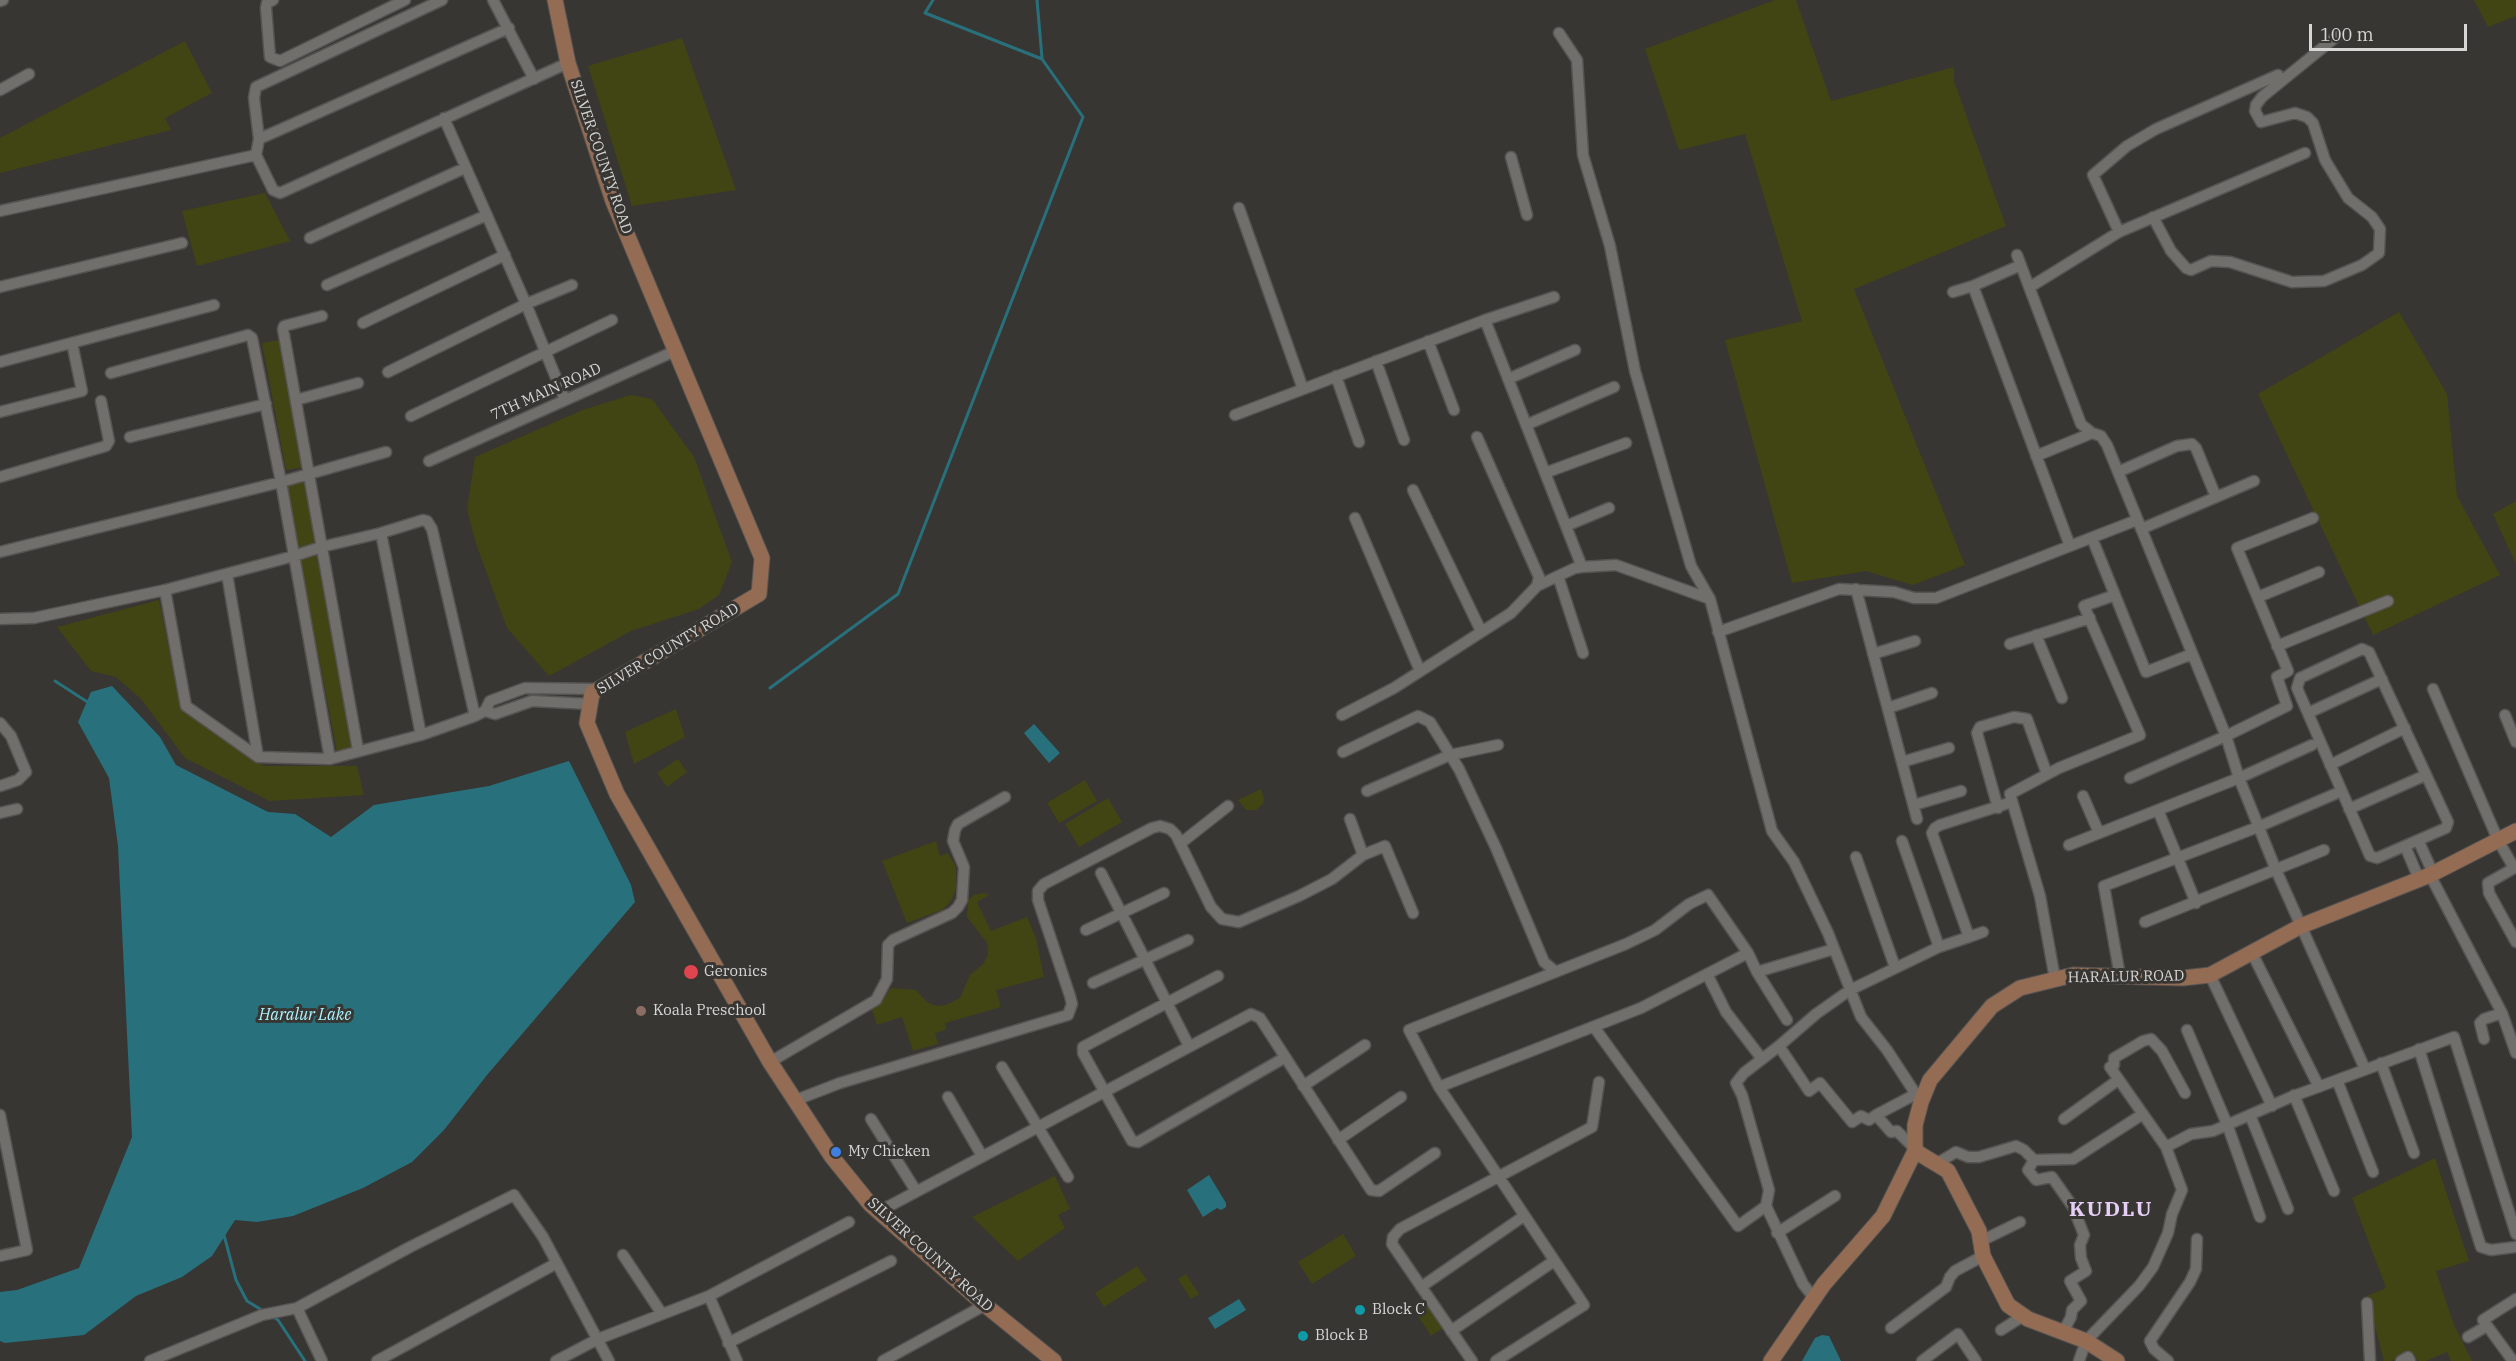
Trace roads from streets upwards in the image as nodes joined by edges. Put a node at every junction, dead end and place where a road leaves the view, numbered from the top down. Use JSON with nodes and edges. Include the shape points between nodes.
{"nodes":[{"id":1,"x":273,"y":0,"type":"edge"},
{"id":2,"x":405,"y":0,"type":"edge"},
{"id":3,"x":442,"y":0,"type":"edge"},
{"id":4,"x":493,"y":0,"type":"edge"},
{"id":5,"x":555,"y":0,"type":"edge"},
{"id":6,"x":509,"y":28,"type":"junction"},
{"id":7,"x":1560,"y":33,"type":"dead end"},
{"id":8,"x":2337,"y":36,"type":"dead end"},
{"id":9,"x":568,"y":63,"type":"junction"},
{"id":10,"x":29,"y":74,"type":"dead end"},
{"id":11,"x":2278,"y":75,"type":"dead end"},
{"id":12,"x":534,"y":79,"type":"junction"},
{"id":13,"x":0,"y":90,"type":"edge"},
{"id":14,"x":444,"y":118,"type":"junction"},
{"id":15,"x":259,"y":139,"type":"junction"},
{"id":16,"x":2305,"y":153,"type":"dead end"},
{"id":17,"x":256,"y":155,"type":"junction"},
{"id":18,"x":1511,"y":157,"type":"dead end"},
{"id":19,"x":465,"y":168,"type":"junction"},
{"id":20,"x":1239,"y":208,"type":"dead end"},
{"id":21,"x":0,"y":211,"type":"edge"},
{"id":22,"x":487,"y":215,"type":"junction"},
{"id":23,"x":1527,"y":215,"type":"dead end"},
{"id":24,"x":2153,"y":217,"type":"junction"},
{"id":25,"x":2119,"y":232,"type":"junction"},
{"id":26,"x":310,"y":238,"type":"dead end"},
{"id":27,"x":182,"y":243,"type":"dead end"},
{"id":28,"x":505,"y":255,"type":"junction"},
{"id":29,"x":327,"y":285,"type":"dead end"},
{"id":30,"x":572,"y":285,"type":"dead end"},
{"id":31,"x":1973,"y":286,"type":"junction"},
{"id":32,"x":0,"y":287,"type":"edge"},
{"id":33,"x":2030,"y":287,"type":"junction"},
{"id":34,"x":1953,"y":292,"type":"dead end"},
{"id":35,"x":1554,"y":297,"type":"dead end"},
{"id":36,"x":526,"y":304,"type":"junction"},
{"id":37,"x":214,"y":305,"type":"dead end"},
{"id":38,"x":321,"y":316,"type":"dead end"},
{"id":39,"x":612,"y":320,"type":"dead end"},
{"id":40,"x":1485,"y":320,"type":"junction"},
{"id":41,"x":363,"y":323,"type":"dead end"},
{"id":42,"x":1428,"y":341,"type":"junction"},
{"id":43,"x":72,"y":343,"type":"junction"},
{"id":44,"x":1575,"y":350,"type":"dead end"},
{"id":45,"x":546,"y":351,"type":"junction"},
{"id":46,"x":675,"y":351,"type":"junction"},
{"id":47,"x":1376,"y":361,"type":"junction"},
{"id":48,"x":0,"y":362,"type":"edge"},
{"id":49,"x":388,"y":372,"type":"dead end"},
{"id":50,"x":111,"y":373,"type":"dead end"},
{"id":51,"x":1336,"y":376,"type":"junction"},
{"id":52,"x":1508,"y":379,"type":"junction"},
{"id":53,"x":358,"y":383,"type":"dead end"},
{"id":54,"x":1614,"y":387,"type":"dead end"},
{"id":55,"x":1303,"y":389,"type":"junction"},
{"id":56,"x":101,"y":400,"type":"dead end"},
{"id":57,"x":296,"y":400,"type":"junction"},
{"id":58,"x":565,"y":400,"type":"junction"},
{"id":59,"x":266,"y":404,"type":"junction"},
{"id":60,"x":1454,"y":410,"type":"dead end"},
{"id":61,"x":0,"y":412,"type":"edge"},
{"id":62,"x":1235,"y":415,"type":"dead end"},
{"id":63,"x":411,"y":417,"type":"dead end"},
{"id":64,"x":1526,"y":425,"type":"junction"},
{"id":65,"x":2092,"y":433,"type":"junction"},
{"id":66,"x":130,"y":437,"type":"dead end"},
{"id":67,"x":1477,"y":437,"type":"dead end"},
{"id":68,"x":1404,"y":440,"type":"dead end"},
{"id":69,"x":1359,"y":442,"type":"dead end"},
{"id":70,"x":1626,"y":443,"type":"dead end"},
{"id":71,"x":386,"y":452,"type":"dead end"},
{"id":72,"x":2036,"y":456,"type":"junction"},
{"id":73,"x":429,"y":460,"type":"dead end"},
{"id":74,"x":309,"y":472,"type":"junction"},
{"id":75,"x":1545,"y":472,"type":"junction"},
{"id":76,"x":2118,"y":472,"type":"junction"},
{"id":77,"x":0,"y":477,"type":"edge"},
{"id":78,"x":2254,"y":481,"type":"dead end"},
{"id":79,"x":281,"y":482,"type":"junction"},
{"id":80,"x":1413,"y":490,"type":"dead end"},
{"id":81,"x":2216,"y":497,"type":"junction"},
{"id":82,"x":1609,"y":508,"type":"dead end"},
{"id":83,"x":1355,"y":518,"type":"dead end"},
{"id":84,"x":2313,"y":518,"type":"dead end"},
{"id":85,"x":2139,"y":524,"type":"junction"},
{"id":86,"x":1566,"y":526,"type":"junction"},
{"id":87,"x":381,"y":533,"type":"junction"},
{"id":88,"x":2092,"y":538,"type":"junction"},
{"id":89,"x":2070,"y":546,"type":"junction"},
{"id":90,"x":321,"y":547,"type":"junction"},
{"id":91,"x":0,"y":552,"type":"edge"},
{"id":92,"x":294,"y":556,"type":"junction"},
{"id":93,"x":1582,"y":567,"type":"junction"},
{"id":94,"x":2319,"y":572,"type":"dead end"},
{"id":95,"x":227,"y":574,"type":"junction"},
{"id":96,"x":1558,"y":576,"type":"junction"},
{"id":97,"x":1537,"y":586,"type":"junction"},
{"id":98,"x":1856,"y":589,"type":"junction"},
{"id":99,"x":165,"y":590,"type":"junction"},
{"id":100,"x":2115,"y":595,"type":"junction"},
{"id":101,"x":2258,"y":597,"type":"junction"},
{"id":102,"x":1710,"y":599,"type":"junction"},
{"id":103,"x":2388,"y":601,"type":"dead end"},
{"id":104,"x":2090,"y":618,"type":"junction"},
{"id":105,"x":0,"y":620,"type":"edge"},
{"id":106,"x":1481,"y":631,"type":"junction"},
{"id":107,"x":1718,"y":632,"type":"junction"},
{"id":108,"x":2036,"y":635,"type":"junction"},
{"id":109,"x":1915,"y":641,"type":"dead end"},
{"id":110,"x":2010,"y":644,"type":"dead end"},
{"id":111,"x":2277,"y":646,"type":"junction"},
{"id":112,"x":1583,"y":653,"type":"dead end"},
{"id":113,"x":1874,"y":654,"type":"junction"},
{"id":114,"x":2192,"y":654,"type":"junction"},
{"id":115,"x":1420,"y":671,"type":"junction"},
{"id":116,"x":2382,"y":679,"type":"junction"},
{"id":117,"x":599,"y":689,"type":"junction"},
{"id":118,"x":2433,"y":689,"type":"dead end"},
{"id":119,"x":1932,"y":693,"type":"dead end"},
{"id":120,"x":2062,"y":698,"type":"dead end"},
{"id":121,"x":590,"y":704,"type":"junction"},
{"id":122,"x":1888,"y":708,"type":"junction"},
{"id":123,"x":480,"y":713,"type":"junction"},
{"id":124,"x":2308,"y":713,"type":"junction"},
{"id":125,"x":1342,"y":715,"type":"dead end"},
{"id":126,"x":2505,"y":715,"type":"dead end"},
{"id":127,"x":0,"y":723,"type":"edge"},
{"id":128,"x":2405,"y":728,"type":"junction"},
{"id":129,"x":422,"y":735,"type":"junction"},
{"id":130,"x":2226,"y":736,"type":"junction"},
{"id":131,"x":2516,"y":742,"type":"edge"},
{"id":132,"x":1497,"y":745,"type":"dead end"},
{"id":133,"x":2312,"y":745,"type":"dead end"},
{"id":134,"x":1949,"y":748,"type":"dead end"},
{"id":135,"x":358,"y":750,"type":"junction"},
{"id":136,"x":1343,"y":752,"type":"dead end"},
{"id":137,"x":1450,"y":755,"type":"junction"},
{"id":138,"x":258,"y":757,"type":"junction"},
{"id":139,"x":330,"y":759,"type":"junction"},
{"id":140,"x":1902,"y":762,"type":"junction"},
{"id":141,"x":2330,"y":765,"type":"junction"},
{"id":142,"x":2047,"y":774,"type":"junction"},
{"id":143,"x":2426,"y":775,"type":"junction"},
{"id":144,"x":2130,"y":778,"type":"dead end"},
{"id":145,"x":2239,"y":778,"type":"junction"},
{"id":146,"x":0,"y":786,"type":"edge"},
{"id":147,"x":1367,"y":791,"type":"dead end"},
{"id":148,"x":1961,"y":791,"type":"dead end"},
{"id":149,"x":2335,"y":794,"type":"dead end"},
{"id":150,"x":1005,"y":796,"type":"dead end"},
{"id":151,"x":2083,"y":796,"type":"dead end"},
{"id":152,"x":2012,"y":802,"type":"junction"},
{"id":153,"x":1228,"y":806,"type":"dead end"},
{"id":154,"x":1914,"y":806,"type":"junction"},
{"id":155,"x":17,"y":808,"type":"dead end"},
{"id":156,"x":1998,"y":808,"type":"junction"},
{"id":157,"x":2349,"y":809,"type":"junction"},
{"id":158,"x":2158,"y":810,"type":"junction"},
{"id":159,"x":0,"y":813,"type":"edge"},
{"id":160,"x":1350,"y":819,"type":"dead end"},
{"id":161,"x":1917,"y":819,"type":"dead end"},
{"id":162,"x":2258,"y":827,"type":"junction"},
{"id":163,"x":2516,"y":831,"type":"edge"},
{"id":164,"x":2099,"y":833,"type":"junction"},
{"id":165,"x":2418,"y":840,"type":"junction"},
{"id":166,"x":2498,"y":840,"type":"junction"},
{"id":167,"x":1902,"y":841,"type":"dead end"},
{"id":168,"x":1181,"y":843,"type":"junction"},
{"id":169,"x":2069,"y":845,"type":"dead end"},
{"id":170,"x":2405,"y":846,"type":"junction"},
{"id":171,"x":2324,"y":850,"type":"dead end"},
{"id":172,"x":1363,"y":855,"type":"junction"},
{"id":173,"x":1856,"y":857,"type":"dead end"},
{"id":174,"x":2178,"y":858,"type":"junction"},
{"id":175,"x":2515,"y":868,"type":"edge"},
{"id":176,"x":2276,"y":870,"type":"junction"},
{"id":177,"x":1101,"y":873,"type":"dead end"},
{"id":178,"x":2427,"y":876,"type":"junction"},
{"id":179,"x":1164,"y":893,"type":"dead end"},
{"id":180,"x":2196,"y":903,"type":"junction"},
{"id":181,"x":1121,"y":913,"type":"junction"},
{"id":182,"x":1413,"y":913,"type":"dead end"},
{"id":183,"x":2145,"y":922,"type":"dead end"},
{"id":184,"x":2301,"y":926,"type":"junction"},
{"id":185,"x":1086,"y":930,"type":"dead end"},
{"id":186,"x":1983,"y":932,"type":"dead end"},
{"id":187,"x":1969,"y":937,"type":"junction"},
{"id":188,"x":1188,"y":940,"type":"dead end"},
{"id":189,"x":2516,"y":942,"type":"edge"},
{"id":190,"x":1939,"y":947,"type":"junction"},
{"id":191,"x":1834,"y":950,"type":"junction"},
{"id":192,"x":1748,"y":953,"type":"junction"},
{"id":193,"x":2252,"y":953,"type":"junction"},
{"id":194,"x":1145,"y":960,"type":"junction"},
{"id":195,"x":1895,"y":967,"type":"junction"},
{"id":196,"x":1556,"y":972,"type":"junction"},
{"id":197,"x":1757,"y":972,"type":"junction"},
{"id":198,"x":1707,"y":974,"type":"junction"},
{"id":199,"x":2210,"y":975,"type":"junction"},
{"id":200,"x":1218,"y":976,"type":"dead end"},
{"id":201,"x":2120,"y":976,"type":"junction"},
{"id":202,"x":2055,"y":979,"type":"junction"},
{"id":203,"x":1093,"y":983,"type":"dead end"},
{"id":204,"x":1850,"y":990,"type":"junction"},
{"id":205,"x":1167,"y":1002,"type":"junction"},
{"id":206,"x":2502,"y":1013,"type":"junction"},
{"id":207,"x":1787,"y":1020,"type":"dead end"},
{"id":208,"x":1594,"y":1027,"type":"junction"},
{"id":209,"x":2187,"y":1030,"type":"dead end"},
{"id":210,"x":2484,"y":1039,"type":"dead end"},
{"id":211,"x":1365,"y":1045,"type":"dead end"},
{"id":212,"x":1189,"y":1046,"type":"junction"},
{"id":213,"x":1779,"y":1046,"type":"junction"},
{"id":214,"x":2419,"y":1049,"type":"junction"},
{"id":215,"x":2516,"y":1053,"type":"edge"},
{"id":216,"x":1284,"y":1058,"type":"junction"},
{"id":217,"x":1762,"y":1059,"type":"junction"},
{"id":218,"x":770,"y":1062,"type":"junction"},
{"id":219,"x":2381,"y":1063,"type":"junction"},
{"id":220,"x":1002,"y":1067,"type":"dead end"},
{"id":221,"x":2365,"y":1069,"type":"junction"},
{"id":222,"x":2118,"y":1080,"type":"junction"},
{"id":223,"x":2337,"y":1080,"type":"junction"},
{"id":224,"x":1599,"y":1082,"type":"dead end"},
{"id":225,"x":1304,"y":1086,"type":"junction"},
{"id":226,"x":1439,"y":1087,"type":"junction"},
{"id":227,"x":2319,"y":1087,"type":"junction"},
{"id":228,"x":1103,"y":1092,"type":"junction"},
{"id":229,"x":2185,"y":1093,"type":"dead end"},
{"id":230,"x":2294,"y":1095,"type":"junction"},
{"id":231,"x":1401,"y":1096,"type":"dead end"},
{"id":232,"x":948,"y":1097,"type":"dead end"},
{"id":233,"x":1918,"y":1098,"type":"junction"},
{"id":234,"x":796,"y":1100,"type":"junction"},
{"id":235,"x":2272,"y":1106,"type":"junction"},
{"id":236,"x":2143,"y":1114,"type":"junction"},
{"id":237,"x":0,"y":1115,"type":"edge"},
{"id":238,"x":1876,"y":1115,"type":"junction"},
{"id":239,"x":2250,"y":1115,"type":"junction"},
{"id":240,"x":872,"y":1119,"type":"dead end"},
{"id":241,"x":2064,"y":1119,"type":"dead end"},
{"id":242,"x":2227,"y":1124,"type":"junction"},
{"id":243,"x":1038,"y":1126,"type":"junction"},
{"id":244,"x":1338,"y":1140,"type":"junction"},
{"id":245,"x":2166,"y":1147,"type":"junction"},
{"id":246,"x":1914,"y":1149,"type":"junction"},
{"id":247,"x":1435,"y":1153,"type":"dead end"},
{"id":248,"x":2414,"y":1153,"type":"dead end"},
{"id":249,"x":982,"y":1156,"type":"junction"},
{"id":250,"x":2034,"y":1160,"type":"junction"},
{"id":251,"x":1936,"y":1164,"type":"junction"},
{"id":252,"x":2373,"y":1172,"type":"dead end"},
{"id":253,"x":13,"y":1175,"type":"junction"},
{"id":254,"x":1068,"y":1177,"type":"dead end"},
{"id":255,"x":1499,"y":1177,"type":"junction"},
{"id":256,"x":0,"y":1178,"type":"edge"},
{"id":257,"x":916,"y":1191,"type":"junction"},
{"id":258,"x":2334,"y":1191,"type":"dead end"},
{"id":259,"x":1835,"y":1196,"type":"dead end"},
{"id":260,"x":1766,"y":1206,"type":"junction"},
{"id":261,"x":2288,"y":1209,"type":"dead end"},
{"id":262,"x":878,"y":1212,"type":"junction"},
{"id":263,"x":1524,"y":1216,"type":"junction"},
{"id":264,"x":2260,"y":1217,"type":"dead end"},
{"id":265,"x":849,"y":1222,"type":"dead end"},
{"id":266,"x":2020,"y":1222,"type":"dead end"},
{"id":267,"x":1777,"y":1233,"type":"junction"},
{"id":268,"x":2516,"y":1234,"type":"edge"},
{"id":269,"x":2197,"y":1239,"type":"dead end"},
{"id":270,"x":2516,"y":1247,"type":"edge"},
{"id":271,"x":1982,"y":1248,"type":"junction"},
{"id":272,"x":623,"y":1255,"type":"dead end"},
{"id":273,"x":0,"y":1256,"type":"edge"},
{"id":274,"x":891,"y":1261,"type":"dead end"},
{"id":275,"x":1554,"y":1261,"type":"junction"},
{"id":276,"x":557,"y":1263,"type":"junction"},
{"id":277,"x":1421,"y":1287,"type":"junction"},
{"id":278,"x":709,"y":1296,"type":"junction"},
{"id":279,"x":1814,"y":1298,"type":"junction"},
{"id":280,"x":2516,"y":1299,"type":"edge"},
{"id":281,"x":2367,"y":1303,"type":"dead end"},
{"id":282,"x":985,"y":1305,"type":"junction"},
{"id":283,"x":297,"y":1308,"type":"junction"},
{"id":284,"x":662,"y":1314,"type":"junction"},
{"id":285,"x":2023,"y":1316,"type":"junction"},
{"id":286,"x":2487,"y":1326,"type":"junction"},
{"id":287,"x":1891,"y":1328,"type":"dead end"},
{"id":288,"x":2001,"y":1330,"type":"dead end"},
{"id":289,"x":1451,"y":1331,"type":"junction"},
{"id":290,"x":2062,"y":1332,"type":"junction"},
{"id":291,"x":2468,"y":1336,"type":"dead end"},
{"id":292,"x":598,"y":1339,"type":"junction"},
{"id":293,"x":2086,"y":1341,"type":"junction"},
{"id":294,"x":728,"y":1343,"type":"junction"},
{"id":295,"x":166,"y":1358,"type":"edge"},
{"id":296,"x":150,"y":1361,"type":"edge"},
{"id":297,"x":322,"y":1361,"type":"edge"},
{"id":298,"x":377,"y":1361,"type":"edge"},
{"id":299,"x":556,"y":1361,"type":"edge"},
{"id":300,"x":609,"y":1361,"type":"edge"},
{"id":301,"x":737,"y":1361,"type":"edge"},
{"id":302,"x":883,"y":1361,"type":"edge"},
{"id":303,"x":1054,"y":1361,"type":"edge"},
{"id":304,"x":1472,"y":1361,"type":"edge"},
{"id":305,"x":1496,"y":1361,"type":"edge"},
{"id":306,"x":1771,"y":1361,"type":"edge"},
{"id":307,"x":1922,"y":1361,"type":"edge"},
{"id":308,"x":1976,"y":1361,"type":"edge"},
{"id":309,"x":2079,"y":1361,"type":"edge"},
{"id":310,"x":2117,"y":1361,"type":"edge"},
{"id":311,"x":2168,"y":1361,"type":"edge"},
{"id":312,"x":2370,"y":1361,"type":"edge"},
{"id":313,"x":2401,"y":1361,"type":"edge"},
{"id":314,"x":2410,"y":1361,"type":"edge"},
{"id":315,"x":2512,"y":1361,"type":"edge"}],
"edges":[{"from":1,"to":2,"type":"street","via":[[266,9],[270,57],[279,61]]},
{"from":3,"to":15,"type":"street","via":[[256,87]]},
{"from":4,"to":6,"type":"street"},
{"from":5,"to":9,"type":"street","name":"SILVER COUNTY ROAD"},
{"from":6,"to":12,"type":"street"},
{"from":6,"to":15,"type":"street"},
{"from":7,"to":102,"type":"street","via":[[1577,60],[1583,155],[1610,246],[1635,371],[1691,566]]},
{"from":8,"to":24,"type":"street","via":[[2262,97],[2255,111],[2261,122],[2295,113],[2313,123],[2325,160],[2348,198],[2372,217],[2380,229],[2379,252],[2362,265],[2324,281],[2292,282],[2230,262],[2211,261],[2191,270],[2171,251]]},
{"from":9,"to":12,"type":"street"},
{"from":9,"to":46,"type":"street","name":"SILVER COUNTY ROAD","via":[[614,201]]},
{"from":10,"to":13,"type":"street"},
{"from":11,"to":25,"type":"street","via":[[2156,129],[2112,156],[2092,175]]},
{"from":12,"to":14,"type":"street"},
{"from":14,"to":17,"type":"street","via":[[280,193],[273,190]]},
{"from":14,"to":19,"type":"street"},
{"from":15,"to":17,"type":"street"},
{"from":16,"to":24,"type":"street"},
{"from":17,"to":21,"type":"street"},
{"from":18,"to":23,"type":"street"},
{"from":19,"to":22,"type":"street"},
{"from":19,"to":26,"type":"street"},
{"from":20,"to":55,"type":"street"},
{"from":22,"to":28,"type":"street"},
{"from":22,"to":29,"type":"street"},
{"from":24,"to":25,"type":"street"},
{"from":25,"to":33,"type":"street"},
{"from":27,"to":32,"type":"street"},
{"from":28,"to":36,"type":"street"},
{"from":28,"to":41,"type":"street"},
{"from":30,"to":36,"type":"street"},
{"from":31,"to":33,"type":"street","via":[[2019,260]]},
{"from":31,"to":34,"type":"street"},
{"from":31,"to":72,"type":"street"},
{"from":33,"to":65,"type":"street","via":[[2081,424]]},
{"from":35,"to":40,"type":"street"},
{"from":36,"to":45,"type":"street"},
{"from":36,"to":49,"type":"street"},
{"from":37,"to":43,"type":"street"},
{"from":38,"to":57,"type":"street","via":[[283,328]]},
{"from":39,"to":45,"type":"street"},
{"from":40,"to":42,"type":"street"},
{"from":40,"to":52,"type":"street"},
{"from":42,"to":47,"type":"street"},
{"from":42,"to":60,"type":"street"},
{"from":43,"to":48,"type":"street"},
{"from":43,"to":61,"type":"street","via":[[82,391]]},
{"from":44,"to":52,"type":"street"},
{"from":45,"to":58,"type":"street"},
{"from":45,"to":63,"type":"street"},
{"from":46,"to":58,"type":"street","name":"7TH MAIN ROAD"},
{"from":46,"to":117,"type":"street","name":"SILVER COUNTY ROAD","via":[[762,558],[759,594]]},
{"from":47,"to":51,"type":"street"},
{"from":47,"to":68,"type":"street"},
{"from":50,"to":59,"type":"street","via":[[248,335]]},
{"from":51,"to":55,"type":"street"},
{"from":51,"to":69,"type":"street"},
{"from":52,"to":64,"type":"street"},
{"from":53,"to":57,"type":"street"},
{"from":54,"to":64,"type":"street"},
{"from":55,"to":62,"type":"street"},
{"from":56,"to":77,"type":"street","via":[[110,441],[106,446]]},
{"from":57,"to":74,"type":"street"},
{"from":58,"to":73,"type":"street","name":"7TH MAIN ROAD"},
{"from":59,"to":66,"type":"street"},
{"from":59,"to":79,"type":"street"},
{"from":64,"to":75,"type":"street"},
{"from":65,"to":72,"type":"street"},
{"from":65,"to":76,"type":"street","via":[[2101,436],[2107,445]]},
{"from":67,"to":97,"type":"street","via":[[1539,577]]},
{"from":70,"to":75,"type":"street"},
{"from":71,"to":74,"type":"street"},
{"from":72,"to":89,"type":"street"},
{"from":74,"to":79,"type":"street"},
{"from":74,"to":90,"type":"street"},
{"from":75,"to":86,"type":"street"},
{"from":76,"to":81,"type":"street","via":[[2176,446],[2192,444]]},
{"from":76,"to":85,"type":"street"},
{"from":78,"to":81,"type":"street"},
{"from":79,"to":91,"type":"street"},
{"from":79,"to":92,"type":"street"},
{"from":80,"to":106,"type":"street"},
{"from":81,"to":85,"type":"street"},
{"from":82,"to":86,"type":"street"},
{"from":83,"to":115,"type":"street"},
{"from":84,"to":101,"type":"street","via":[[2237,548]]},
{"from":85,"to":88,"type":"street"},
{"from":85,"to":114,"type":"street"},
{"from":86,"to":93,"type":"street"},
{"from":87,"to":90,"type":"street"},
{"from":87,"to":123,"type":"street","via":[[423,520],[430,524]]},
{"from":87,"to":129,"type":"street"},
{"from":88,"to":89,"type":"street"},
{"from":88,"to":100,"type":"street"},
{"from":89,"to":98,"type":"street","via":[[1936,598]]},
{"from":90,"to":92,"type":"street"},
{"from":90,"to":135,"type":"street"},
{"from":92,"to":95,"type":"street"},
{"from":92,"to":139,"type":"street"},
{"from":93,"to":96,"type":"street"},
{"from":93,"to":102,"type":"street","via":[[1616,565]]},
{"from":94,"to":101,"type":"street"},
{"from":95,"to":99,"type":"street"},
{"from":95,"to":138,"type":"street"},
{"from":96,"to":97,"type":"street"},
{"from":96,"to":112,"type":"street"},
{"from":97,"to":106,"type":"street","via":[[1511,613]]},
{"from":98,"to":107,"type":"street","via":[[1839,589]]},
{"from":98,"to":113,"type":"street"},
{"from":99,"to":105,"type":"street","via":[[34,618]]},
{"from":99,"to":138,"type":"street","via":[[186,706]]},
{"from":100,"to":104,"type":"street","via":[[2084,606]]},
{"from":100,"to":114,"type":"street","via":[[2146,672]]},
{"from":101,"to":111,"type":"street"},
{"from":102,"to":107,"type":"street"},
{"from":103,"to":111,"type":"street"},
{"from":104,"to":108,"type":"street"},
{"from":104,"to":142,"type":"street","via":[[2140,735]]},
{"from":106,"to":115,"type":"street"},
{"from":107,"to":191,"type":"street","via":[[1772,831],[1794,862]]},
{"from":108,"to":110,"type":"street"},
{"from":108,"to":120,"type":"street"},
{"from":109,"to":113,"type":"street"},
{"from":111,"to":130,"type":"street","via":[[2288,671],[2277,677],[2287,706]]},
{"from":113,"to":122,"type":"street"},
{"from":114,"to":130,"type":"street"},
{"from":115,"to":125,"type":"street"},
{"from":116,"to":124,"type":"street"},
{"from":116,"to":124,"type":"street","via":[[2369,652],[2362,649],[2300,678],[2297,683]]},
{"from":116,"to":128,"type":"street"},
{"from":117,"to":121,"type":"street","name":"SILVER COUNTY ROAD","via":[[592,693]]},
{"from":117,"to":123,"type":"street","via":[[525,688],[490,701]]},
{"from":118,"to":166,"type":"street"},
{"from":119,"to":122,"type":"street"},
{"from":121,"to":123,"type":"street","via":[[532,701],[495,714]]},
{"from":121,"to":218,"type":"street","name":"SILVER COUNTY ROAD","via":[[587,723],[617,794]]},
{"from":122,"to":140,"type":"street"},
{"from":123,"to":129,"type":"street"},
{"from":124,"to":141,"type":"street"},
{"from":126,"to":131,"type":"street"},
{"from":127,"to":146,"type":"street","via":[[11,736],[26,772],[18,780]]},
{"from":128,"to":141,"type":"street"},
{"from":128,"to":143,"type":"street"},
{"from":129,"to":135,"type":"street"},
{"from":130,"to":144,"type":"street"},
{"from":130,"to":145,"type":"street"},
{"from":132,"to":137,"type":"street"},
{"from":133,"to":145,"type":"street"},
{"from":134,"to":140,"type":"street"},
{"from":135,"to":139,"type":"street"},
{"from":136,"to":137,"type":"street","via":[[1419,716],[1430,722]]},
{"from":137,"to":147,"type":"street"},
{"from":137,"to":196,"type":"street","via":[[1496,848],[1544,962]]},
{"from":138,"to":139,"type":"street"},
{"from":140,"to":154,"type":"street"},
{"from":141,"to":157,"type":"street"},
{"from":142,"to":152,"type":"street","via":[[2010,794]]},
{"from":142,"to":156,"type":"street","via":[[2027,719],[2014,717],[1980,727],[1977,733]]},
{"from":143,"to":157,"type":"street"},
{"from":143,"to":165,"type":"street","via":[[2448,826]]},
{"from":145,"to":158,"type":"street"},
{"from":145,"to":162,"type":"street"},
{"from":148,"to":154,"type":"street"},
{"from":149,"to":162,"type":"street"},
{"from":150,"to":218,"type":"street","via":[[958,824],[953,841],[964,867],[962,900],[952,913],[888,945],[887,979],[876,1000]]},
{"from":151,"to":164,"type":"street"},
{"from":152,"to":156,"type":"street"},
{"from":152,"to":202,"type":"street","via":[[2040,896]]},
{"from":153,"to":168,"type":"street"},
{"from":154,"to":161,"type":"street"},
{"from":155,"to":159,"type":"street"},
{"from":156,"to":187,"type":"street","via":[[1940,825],[1932,833]]},
{"from":157,"to":170,"type":"street","via":[[2373,859]]},
{"from":158,"to":164,"type":"street"},
{"from":158,"to":174,"type":"street"},
{"from":160,"to":172,"type":"street"},
{"from":162,"to":174,"type":"street"},
{"from":162,"to":176,"type":"street"},
{"from":163,"to":166,"type":"street","name":"HARALUR ROAD"},
{"from":164,"to":169,"type":"street"},
{"from":165,"to":170,"type":"street"},
{"from":165,"to":178,"type":"street"},
{"from":166,"to":175,"type":"street"},
{"from":166,"to":178,"type":"street","name":"HARALUR ROAD"},
{"from":167,"to":190,"type":"street"},
{"from":168,"to":172,"type":"street","via":[[1215,914],[1239,922],[1324,883]]},
{"from":168,"to":234,"type":"street","via":[[1170,829],[1152,828],[1040,887],[1038,900],[1072,1004],[1068,1015],[840,1083]]},
{"from":170,"to":178,"type":"street"},
{"from":171,"to":176,"type":"street"},
{"from":172,"to":182,"type":"street","via":[[1385,846]]},
{"from":173,"to":195,"type":"street"},
{"from":174,"to":180,"type":"street"},
{"from":174,"to":201,"type":"street","via":[[2104,886]]},
{"from":175,"to":189,"type":"street","via":[[2488,883],[2489,893]]},
{"from":176,"to":180,"type":"street"},
{"from":176,"to":184,"type":"street"},
{"from":177,"to":181,"type":"street"},
{"from":178,"to":184,"type":"street","name":"HARALUR ROAD"},
{"from":178,"to":206,"type":"street"},
{"from":179,"to":181,"type":"street"},
{"from":180,"to":183,"type":"street"},
{"from":181,"to":185,"type":"street"},
{"from":181,"to":194,"type":"street"},
{"from":184,"to":193,"type":"street","name":"HARALUR ROAD"},
{"from":184,"to":221,"type":"street"},
{"from":186,"to":187,"type":"street"},
{"from":187,"to":190,"type":"street"},
{"from":188,"to":194,"type":"street"},
{"from":190,"to":195,"type":"street"},
{"from":191,"to":197,"type":"street"},
{"from":191,"to":204,"type":"street"},
{"from":192,"to":196,"type":"street","via":[[1708,895],[1655,930]]},
{"from":192,"to":197,"type":"street"},
{"from":192,"to":198,"type":"street"},
{"from":193,"to":199,"type":"street","name":"HARALUR ROAD"},
{"from":193,"to":227,"type":"street"},
{"from":194,"to":203,"type":"street"},
{"from":194,"to":205,"type":"street"},
{"from":195,"to":204,"type":"street"},
{"from":196,"to":226,"type":"street","via":[[1409,1030]]},
{"from":197,"to":207,"type":"street"},
{"from":198,"to":208,"type":"street"},
{"from":198,"to":217,"type":"street","via":[[1726,1012]]},
{"from":199,"to":201,"type":"street","name":"HARALUR ROAD"},
{"from":199,"to":235,"type":"street"},
{"from":200,"to":205,"type":"street"},
{"from":201,"to":202,"type":"street","name":"HARALUR ROAD","via":[[2073,975]]},
{"from":202,"to":233,"type":"street","name":"HARALUR ROAD","via":[[2020,988],[1992,1006]]},
{"from":204,"to":213,"type":"street"},
{"from":204,"to":233,"type":"street","via":[[1861,1017]]},
{"from":205,"to":212,"type":"street"},
{"from":205,"to":228,"type":"street","via":[[1083,1047]]},
{"from":206,"to":210,"type":"street","via":[[2480,1023]]},
{"from":206,"to":215,"type":"street"},
{"from":208,"to":226,"type":"street"},
{"from":208,"to":260,"type":"street","via":[[1738,1226]]},
{"from":209,"to":242,"type":"street"},
{"from":211,"to":225,"type":"street"},
{"from":212,"to":216,"type":"street","via":[[1251,1014],[1260,1018]]},
{"from":212,"to":228,"type":"street"},
{"from":213,"to":217,"type":"street"},
{"from":213,"to":238,"type":"street","via":[[1809,1091],[1820,1083],[1852,1122],[1861,1116],[1869,1120]]},
{"from":214,"to":219,"type":"street"},
{"from":214,"to":268,"type":"street","via":[[2454,1037]]},
{"from":214,"to":270,"type":"street","via":[[2481,1247]]},
{"from":216,"to":225,"type":"street"},
{"from":216,"to":228,"type":"street","via":[[1135,1143]]},
{"from":217,"to":260,"type":"street","via":[[1736,1083],[1768,1190]]},
{"from":218,"to":234,"type":"street","name":"SILVER COUNTY ROAD"},
{"from":219,"to":221,"type":"street"},
{"from":219,"to":248,"type":"street"},
{"from":220,"to":243,"type":"street"},
{"from":221,"to":223,"type":"street"},
{"from":222,"to":229,"type":"street","via":[[2110,1067],[2114,1058],[2151,1039],[2162,1050]]},
{"from":222,"to":236,"type":"street"},
{"from":222,"to":241,"type":"street"},
{"from":223,"to":227,"type":"street"},
{"from":223,"to":252,"type":"street"},
{"from":224,"to":255,"type":"street","via":[[1592,1127]]},
{"from":225,"to":244,"type":"street"},
{"from":226,"to":255,"type":"street"},
{"from":227,"to":230,"type":"street"},
{"from":228,"to":243,"type":"street"},
{"from":230,"to":235,"type":"street"},
{"from":230,"to":258,"type":"street"},
{"from":231,"to":244,"type":"street"},
{"from":232,"to":249,"type":"street"},
{"from":233,"to":238,"type":"street"},
{"from":233,"to":246,"type":"street","name":"HARALUR ROAD"},
{"from":234,"to":262,"type":"street","name":"SILVER COUNTY ROAD","via":[[832,1157]]},
{"from":235,"to":239,"type":"street"},
{"from":236,"to":245,"type":"street"},
{"from":236,"to":250,"type":"street","via":[[2073,1159]]},
{"from":237,"to":253,"type":"street"},
{"from":238,"to":246,"type":"street"},
{"from":239,"to":242,"type":"street"},
{"from":239,"to":261,"type":"street"},
{"from":240,"to":257,"type":"street"},
{"from":242,"to":245,"type":"street","via":[[2191,1134]]},
{"from":242,"to":264,"type":"street"},
{"from":243,"to":249,"type":"street"},
{"from":243,"to":254,"type":"street"},
{"from":244,"to":247,"type":"street","via":[[1375,1192]]},
{"from":245,"to":293,"type":"street","via":[[2182,1190],[2168,1233],[2153,1267],[2139,1286]]},
{"from":246,"to":251,"type":"street"},
{"from":246,"to":279,"type":"street","name":"HARALUR ROAD","via":[[1883,1216]]},
{"from":249,"to":257,"type":"street"},
{"from":250,"to":251,"type":"street","via":[[2016,1146],[1979,1157],[1956,1152]]},
{"from":250,"to":290,"type":"street","via":[[2028,1170],[2036,1180],[2052,1177],[2073,1207],[2084,1235],[2081,1258],[2086,1271],[2070,1281],[2081,1300]]},
{"from":251,"to":271,"type":"street","via":[[1948,1171],[1979,1231]]},
{"from":253,"to":256,"type":"street"},
{"from":253,"to":273,"type":"street","via":[[27,1250]]},
{"from":255,"to":263,"type":"street"},
{"from":255,"to":277,"type":"street","via":[[1400,1229],[1393,1237],[1392,1244]]},
{"from":257,"to":262,"type":"street"},
{"from":259,"to":267,"type":"street"},
{"from":260,"to":267,"type":"street"},
{"from":262,"to":282,"type":"street","name":"SILVER COUNTY ROAD"},
{"from":263,"to":275,"type":"street"},
{"from":263,"to":277,"type":"street"},
{"from":265,"to":278,"type":"street"},
{"from":266,"to":271,"type":"street"},
{"from":267,"to":279,"type":"street"},
{"from":269,"to":311,"type":"street","via":[[2196,1269],[2150,1341]]},
{"from":271,"to":285,"type":"street","via":[[2008,1305]]},
{"from":271,"to":287,"type":"street","via":[[1950,1276],[1946,1287]]},
{"from":272,"to":284,"type":"street"},
{"from":274,"to":294,"type":"street"},
{"from":275,"to":289,"type":"street"},
{"from":275,"to":305,"type":"street","via":[[1584,1305]]},
{"from":276,"to":283,"type":"street","via":[[514,1195]]},
{"from":276,"to":292,"type":"street"},
{"from":276,"to":298,"type":"street"},
{"from":277,"to":289,"type":"street"},
{"from":278,"to":284,"type":"street"},
{"from":278,"to":294,"type":"street"},
{"from":279,"to":306,"type":"street","name":"HARALUR ROAD"},
{"from":280,"to":286,"type":"street","via":[[2483,1320]]},
{"from":281,"to":312,"type":"street"},
{"from":282,"to":302,"type":"street"},
{"from":282,"to":303,"type":"street","name":"SILVER COUNTY ROAD"},
{"from":283,"to":295,"type":"street","via":[[268,1314]]},
{"from":283,"to":297,"type":"street"},
{"from":284,"to":292,"type":"street"},
{"from":285,"to":288,"type":"street"},
{"from":285,"to":290,"type":"street"},
{"from":286,"to":291,"type":"street"},
{"from":286,"to":315,"type":"street"},
{"from":289,"to":304,"type":"street"},
{"from":290,"to":293,"type":"street"},
{"from":292,"to":299,"type":"street"},
{"from":292,"to":300,"type":"street"},
{"from":293,"to":309,"type":"street"},
{"from":293,"to":310,"type":"street"},
{"from":294,"to":301,"type":"street"},
{"from":295,"to":296,"type":"street"},
{"from":307,"to":308,"type":"street","via":[[1958,1334]]},
{"from":313,"to":314,"type":"street","via":[[2408,1357]]}]}
